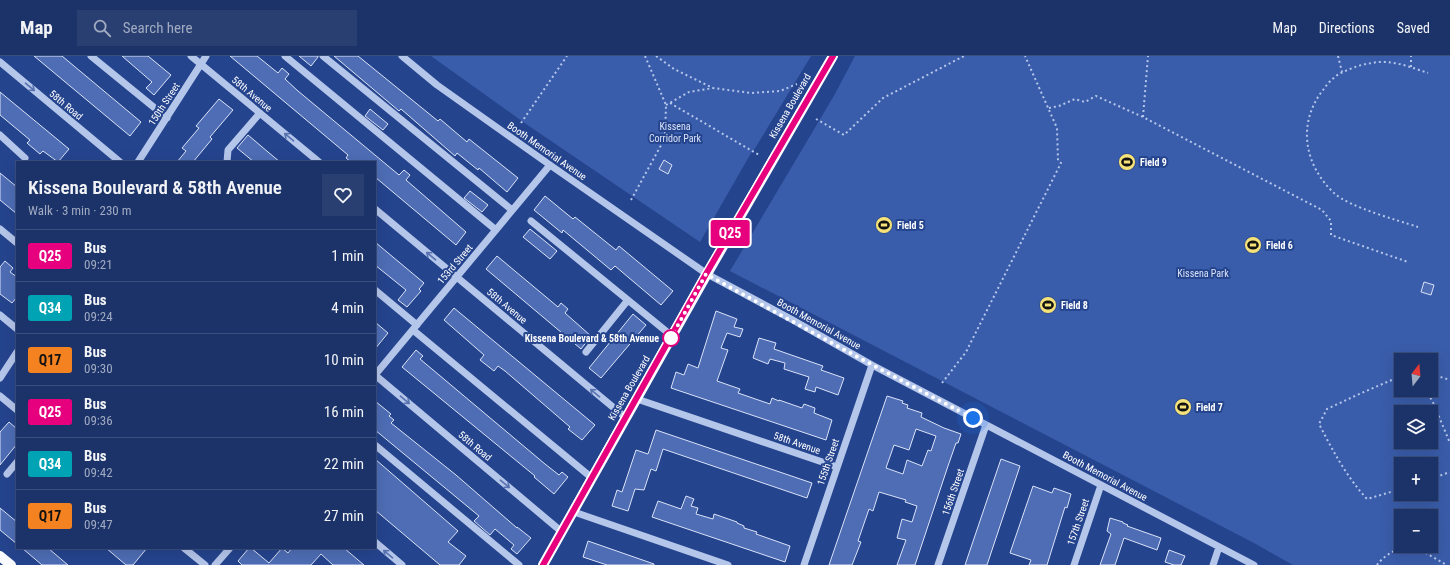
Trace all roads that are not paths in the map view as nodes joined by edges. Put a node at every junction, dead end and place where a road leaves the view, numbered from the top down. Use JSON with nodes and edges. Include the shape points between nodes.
{"nodes":[{"id":1,"x":91,"y":56,"type":"edge"},
{"id":2,"x":192,"y":56,"type":"edge"},
{"id":3,"x":206,"y":56,"type":"edge"},
{"id":4,"x":285,"y":56,"type":"edge"},
{"id":5,"x":323,"y":56,"type":"edge"},
{"id":6,"x":402,"y":56,"type":"edge"},
{"id":7,"x":833,"y":56,"type":"edge"},
{"id":8,"x":0,"y":62,"type":"edge"},
{"id":9,"x":201,"y":64,"type":"junction"},
{"id":10,"x":260,"y":113,"type":"junction"},
{"id":11,"x":167,"y":118,"type":"junction"},
{"id":12,"x":0,"y":135,"type":"edge"},
{"id":13,"x":25,"y":158,"type":"dead end"},
{"id":14,"x":119,"y":161,"type":"edge"},
{"id":15,"x":139,"y":161,"type":"edge"},
{"id":16,"x":227,"y":161,"type":"edge"},
{"id":17,"x":318,"y":161,"type":"edge"},
{"id":18,"x":550,"y":165,"type":"junction"},
{"id":19,"x":376,"y":210,"type":"edge"},
{"id":20,"x":512,"y":210,"type":"junction"},
{"id":21,"x":531,"y":221,"type":"dead end"},
{"id":22,"x":0,"y":229,"type":"edge"},
{"id":23,"x":496,"y":230,"type":"junction"},
{"id":24,"x":16,"y":242,"type":"edge"},
{"id":25,"x":706,"y":274,"type":"junction"},
{"id":26,"x":457,"y":277,"type":"junction"},
{"id":27,"x":376,"y":291,"type":"edge"},
{"id":28,"x":628,"y":300,"type":"junction"},
{"id":29,"x":0,"y":315,"type":"edge"},
{"id":30,"x":16,"y":328,"type":"edge"},
{"id":31,"x":415,"y":328,"type":"junction"},
{"id":32,"x":672,"y":336,"type":"junction"},
{"id":33,"x":586,"y":352,"type":"dead end"},
{"id":34,"x":16,"y":354,"type":"edge"},
{"id":35,"x":872,"y":365,"type":"junction"},
{"id":36,"x":376,"y":374,"type":"edge"},
{"id":37,"x":376,"y":376,"type":"edge"},
{"id":38,"x":0,"y":378,"type":"edge"},
{"id":39,"x":0,"y":396,"type":"edge"},
{"id":40,"x":637,"y":399,"type":"junction"},
{"id":41,"x":16,"y":409,"type":"edge"},
{"id":42,"x":626,"y":418,"type":"junction"},
{"id":43,"x":986,"y":425,"type":"junction"},
{"id":44,"x":376,"y":446,"type":"edge"},
{"id":45,"x":16,"y":463,"type":"edge"},
{"id":46,"x":837,"y":467,"type":"junction"},
{"id":47,"x":7,"y":474,"type":"dead end"},
{"id":48,"x":592,"y":478,"type":"junction"},
{"id":49,"x":1101,"y":485,"type":"junction"},
{"id":50,"x":574,"y":512,"type":"junction"},
{"id":51,"x":562,"y":532,"type":"junction"},
{"id":52,"x":376,"y":543,"type":"edge"},
{"id":53,"x":1219,"y":547,"type":"junction"},
{"id":54,"x":185,"y":549,"type":"edge"},
{"id":55,"x":229,"y":549,"type":"edge"},
{"id":56,"x":0,"y":556,"type":"edge"},
{"id":57,"x":11,"y":565,"type":"edge"},
{"id":58,"x":205,"y":565,"type":"edge"},
{"id":59,"x":216,"y":565,"type":"edge"},
{"id":60,"x":402,"y":565,"type":"edge"},
{"id":61,"x":519,"y":565,"type":"edge"},
{"id":62,"x":543,"y":565,"type":"edge"},
{"id":63,"x":728,"y":565,"type":"edge"},
{"id":64,"x":804,"y":565,"type":"edge"},
{"id":65,"x":938,"y":565,"type":"edge"},
{"id":66,"x":1074,"y":565,"type":"edge"},
{"id":67,"x":1213,"y":565,"type":"edge"},
{"id":68,"x":1254,"y":565,"type":"edge"}],
"edges":[{"from":1,"to":11,"type":"street"},
{"from":2,"to":9,"type":"street","name":"58th Avenue"},
{"from":3,"to":9,"type":"street","name":"150th Street"},
{"from":4,"to":23,"type":"street"},
{"from":5,"to":20,"type":"street"},
{"from":6,"to":18,"type":"street","name":"Booth Memorial Avenue","via":[[437,85]]},
{"from":7,"to":25,"type":"main road","name":"Kissena Boulevard"},
{"from":8,"to":14,"type":"street","name":"58th Road","one_way":true},
{"from":9,"to":10,"type":"street","name":"58th Avenue"},
{"from":9,"to":11,"type":"street","name":"150th Street"},
{"from":10,"to":16,"type":"street","via":[[228,150]]},
{"from":17,"to":10,"type":"street","name":"58th Avenue","one_way":true},
{"from":11,"to":15,"type":"street","name":"150th Street"},
{"from":12,"to":13,"type":"street"},
{"from":18,"to":20,"type":"street","name":"153rd Street"},
{"from":18,"to":25,"type":"street","name":"Booth Memorial Avenue"},
{"from":26,"to":19,"type":"street","name":"58th Avenue","one_way":true},
{"from":20,"to":23,"type":"street","name":"153rd Street"},
{"from":21,"to":28,"type":"street"},
{"from":22,"to":24,"type":"street"},
{"from":23,"to":26,"type":"street","name":"153rd Street"},
{"from":25,"to":32,"type":"main road","name":"Kissena Boulevard"},
{"from":25,"to":35,"type":"street","name":"Booth Memorial Avenue"},
{"from":26,"to":31,"type":"street","name":"153rd Street"},
{"from":42,"to":26,"type":"street","name":"58th Avenue","one_way":true},
{"from":27,"to":31,"type":"street"},
{"from":28,"to":32,"type":"street"},
{"from":28,"to":33,"type":"street"},
{"from":29,"to":30,"type":"street"},
{"from":31,"to":36,"type":"street","name":"153rd Street"},
{"from":31,"to":48,"type":"street"},
{"from":32,"to":40,"type":"main road","name":"Kissena Boulevard"},
{"from":34,"to":38,"type":"street"},
{"from":35,"to":43,"type":"street","name":"Booth Memorial Avenue"},
{"from":35,"to":46,"type":"street","name":"155th Street"},
{"from":37,"to":51,"type":"street","name":"58th Road","one_way":true},
{"from":39,"to":41,"type":"street"},
{"from":40,"to":42,"type":"main road","name":"Kissena Boulevard"},
{"from":40,"to":46,"type":"street","name":"58th Avenue"},
{"from":42,"to":48,"type":"main road","name":"Kissena Boulevard"},
{"from":43,"to":49,"type":"street","name":"Booth Memorial Avenue"},
{"from":43,"to":65,"type":"street","name":"156th Street"},
{"from":44,"to":61,"type":"street"},
{"from":45,"to":47,"type":"street"},
{"from":46,"to":64,"type":"street","name":"155th Street"},
{"from":48,"to":50,"type":"main road","name":"Kissena Boulevard"},
{"from":49,"to":53,"type":"street","name":"Booth Memorial Avenue"},
{"from":49,"to":66,"type":"street","name":"157th Street"},
{"from":50,"to":51,"type":"main road","name":"Kissena Boulevard"},
{"from":50,"to":63,"type":"street"},
{"from":51,"to":62,"type":"main road","name":"Kissena Boulevard"},
{"from":60,"to":52,"type":"street","one_way":true},
{"from":53,"to":67,"type":"street"},
{"from":53,"to":68,"type":"street","name":"Booth Memorial Avenue"},
{"from":54,"to":58,"type":"street"},
{"from":55,"to":59,"type":"street"},
{"from":56,"to":57,"type":"main road"}]}
